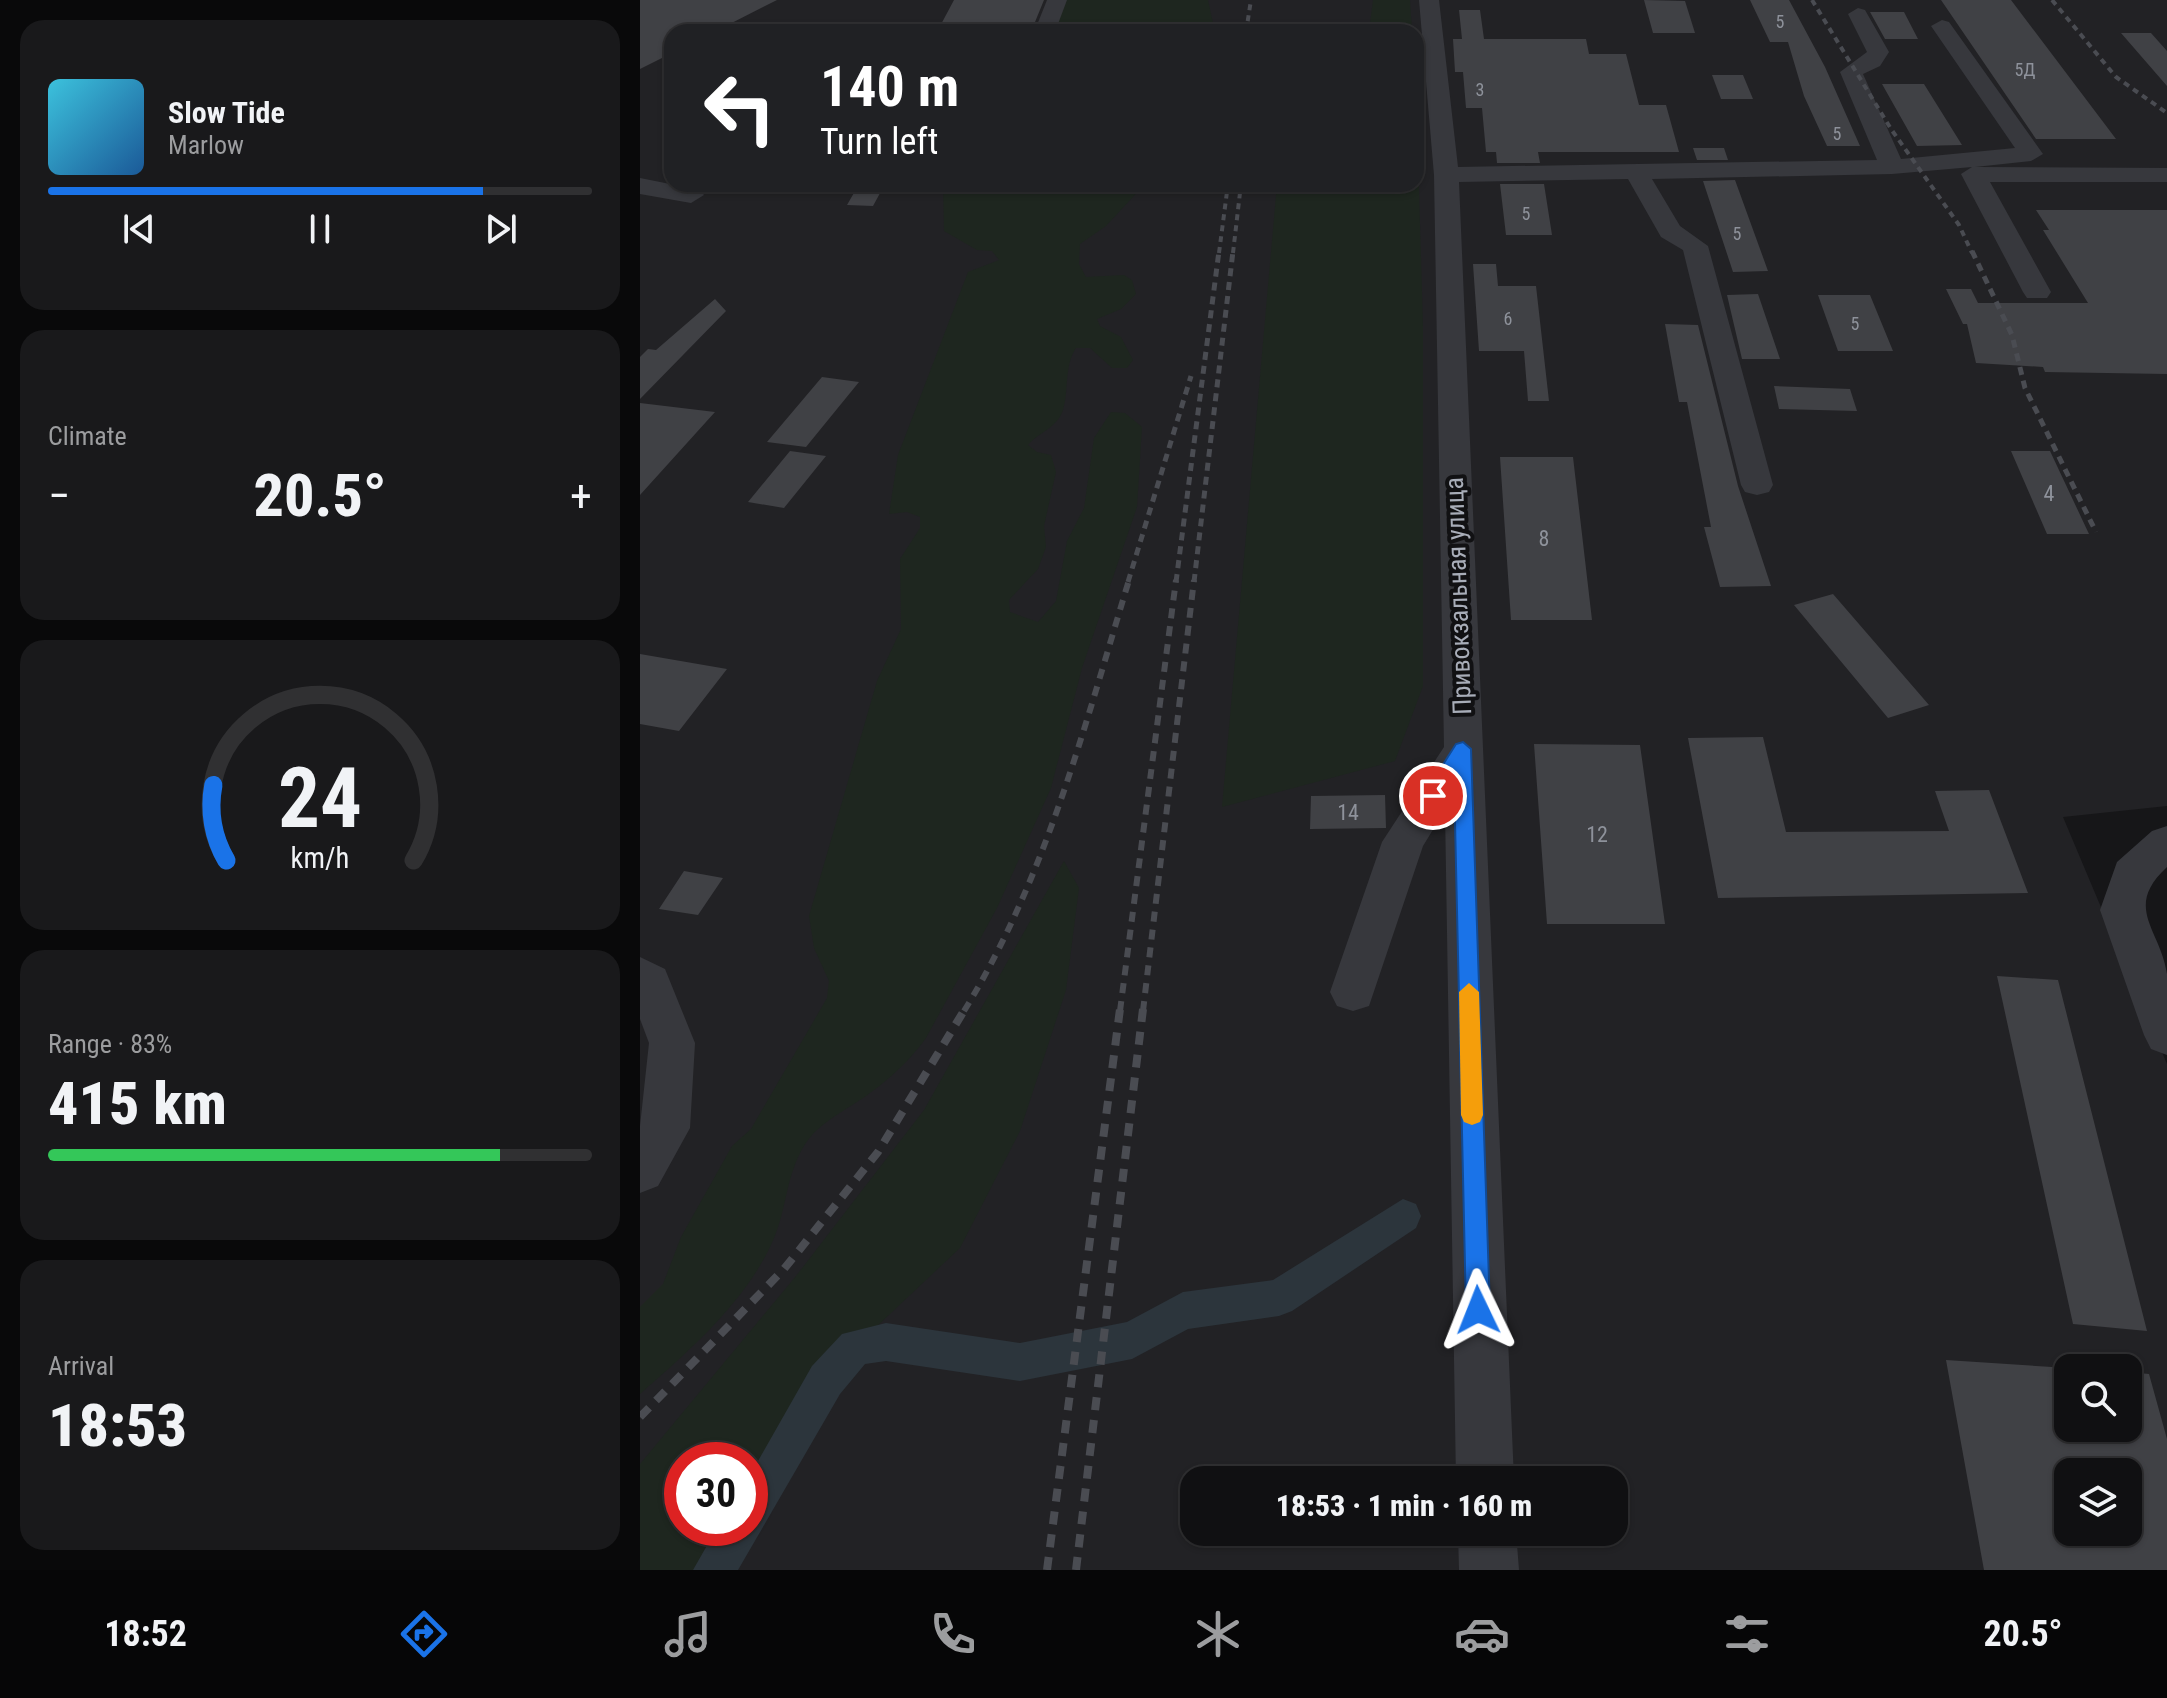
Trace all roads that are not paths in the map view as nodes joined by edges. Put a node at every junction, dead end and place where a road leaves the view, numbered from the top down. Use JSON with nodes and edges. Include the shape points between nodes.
{"nodes":[{"id":1,"x":1057,"y":0,"type":"edge"},
{"id":2,"x":1429,"y":0,"type":"edge"},
{"id":3,"x":1858,"y":14,"type":"dead end"},
{"id":4,"x":1048,"y":24,"type":"edge"},
{"id":5,"x":1942,"y":26,"type":"dead end"},
{"id":6,"x":1864,"y":65,"type":"junction"},
{"id":7,"x":1891,"y":74,"type":"dead end"},
{"id":8,"x":1892,"y":167,"type":"junction"},
{"id":9,"x":1636,"y":172,"type":"junction"},
{"id":10,"x":1446,"y":175,"type":"junction"},
{"id":11,"x":2167,"y":175,"type":"edge"},
{"id":12,"x":640,"y":186,"type":"edge"},
{"id":13,"x":664,"y":190,"type":"edge"},
{"id":14,"x":674,"y":192,"type":"edge"},
{"id":15,"x":691,"y":195,"type":"dead end"},
{"id":16,"x":2037,"y":292,"type":"dead end"},
{"id":17,"x":1757,"y":485,"type":"dead end"},
{"id":18,"x":1463,"y":749,"type":"junction"},
{"id":19,"x":2167,"y":842,"type":"edge"},
{"id":20,"x":640,"y":976,"type":"edge"},
{"id":21,"x":1353,"y":992,"type":"dead end"},
{"id":22,"x":2167,"y":1035,"type":"edge"},
{"id":23,"x":640,"y":1170,"type":"edge"},
{"id":24,"x":1485,"y":1466,"type":"edge"}],
"edges":[{"from":1,"to":4,"type":"street"},
{"from":2,"to":10,"type":"street","name":"Привокзальная улица"},
{"from":3,"to":6,"type":"street","via":[[1878,52]]},
{"from":5,"to":8,"type":"street","via":[[2031,154]]},
{"from":6,"to":7,"type":"street","via":[[1870,75]]},
{"from":6,"to":8,"type":"street","via":[[1851,72]]},
{"from":8,"to":9,"type":"street"},
{"from":9,"to":10,"type":"street"},
{"from":9,"to":17,"type":"street","via":[[1670,231],[1695,246]]},
{"from":10,"to":18,"type":"street","name":"Привокзальная улица"},
{"from":11,"to":16,"type":"street","via":[[1973,174]]},
{"from":12,"to":13,"type":"street"},
{"from":14,"to":15,"type":"street"},
{"from":18,"to":21,"type":"street","via":[[1403,842]]},
{"from":18,"to":24,"type":"street","name":"Привокзальная улица"},
{"from":19,"to":22,"type":"street","via":[[2132,874],[2122,910]]},
{"from":20,"to":23,"type":"street","via":[[649,982],[672,1043],[666,1128]]}]}
